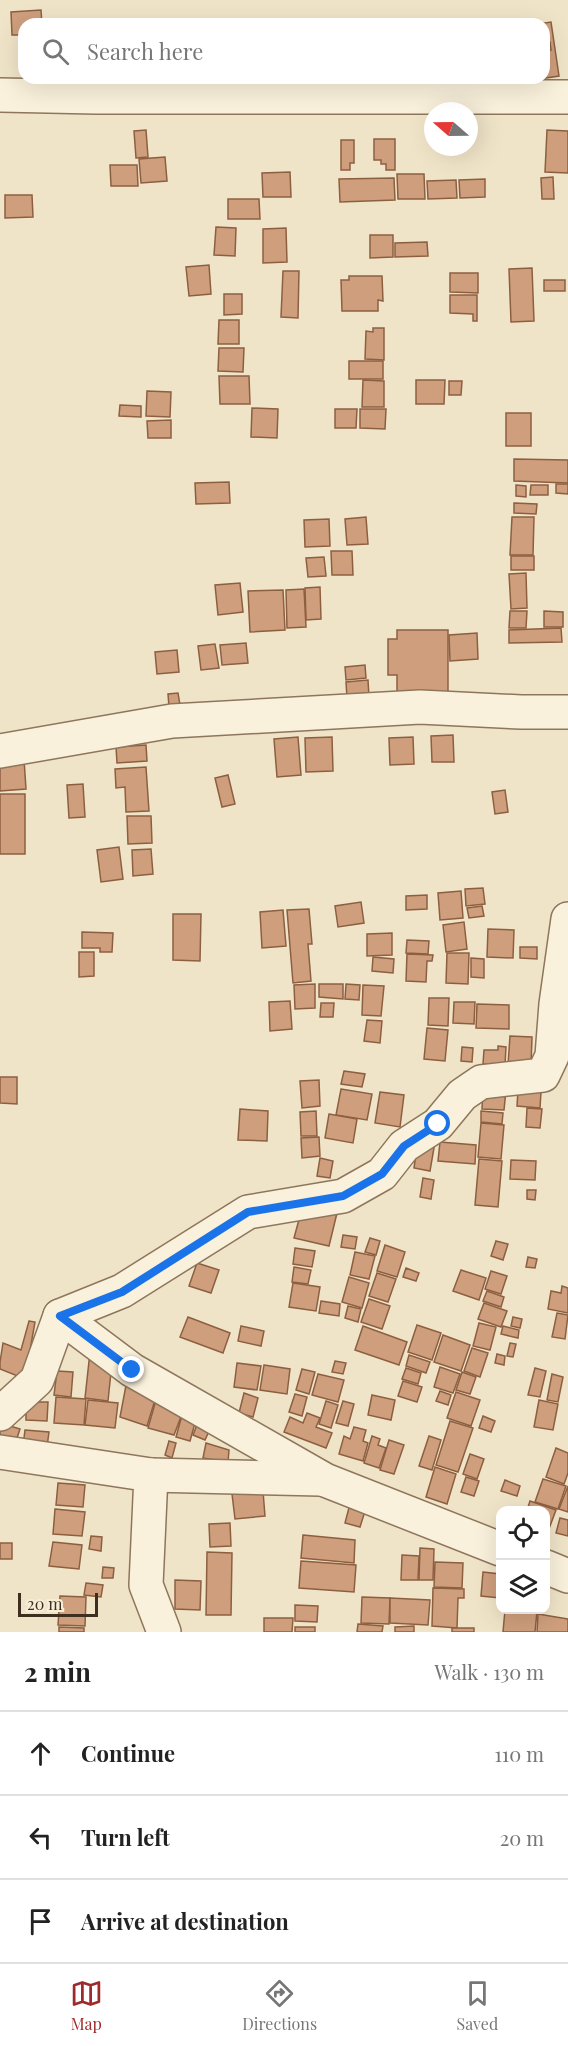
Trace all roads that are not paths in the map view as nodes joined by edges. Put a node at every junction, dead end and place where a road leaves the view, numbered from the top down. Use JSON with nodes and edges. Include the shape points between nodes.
{"nodes":[{"id":1,"x":0,"y":95,"type":"edge"},
{"id":2,"x":568,"y":97,"type":"edge"},
{"id":3,"x":568,"y":712,"type":"edge"},
{"id":4,"x":0,"y":751,"type":"edge"},
{"id":5,"x":568,"y":920,"type":"edge"},
{"id":6,"x":60,"y":1316,"type":"junction"},
{"id":7,"x":0,"y":1414,"type":"edge"},
{"id":8,"x":0,"y":1452,"type":"edge"},
{"id":9,"x":151,"y":1475,"type":"junction"},
{"id":10,"x":325,"y":1480,"type":"junction"},
{"id":11,"x":496,"y":1547,"type":"edge"},
{"id":12,"x":550,"y":1569,"type":"edge"},
{"id":13,"x":568,"y":1576,"type":"edge"},
{"id":14,"x":164,"y":1632,"type":"edge"}],
"edges":[{"from":1,"to":2,"type":"street"},
{"from":3,"to":4,"type":"street","via":[[420,707],[172,721]]},
{"from":5,"to":6,"type":"street","via":[[552,1056],[543,1075],[481,1082],[462,1095],[438,1124],[404,1146],[382,1174],[353,1191],[248,1212],[122,1292]]},
{"from":6,"to":7,"type":"street","via":[[37,1380]]},
{"from":6,"to":10,"type":"street","via":[[132,1370]]},
{"from":8,"to":9,"type":"street"},
{"from":9,"to":10,"type":"street"},
{"from":9,"to":14,"type":"street","via":[[146,1585]]},
{"from":10,"to":11,"type":"street"},
{"from":12,"to":13,"type":"street"}]}
